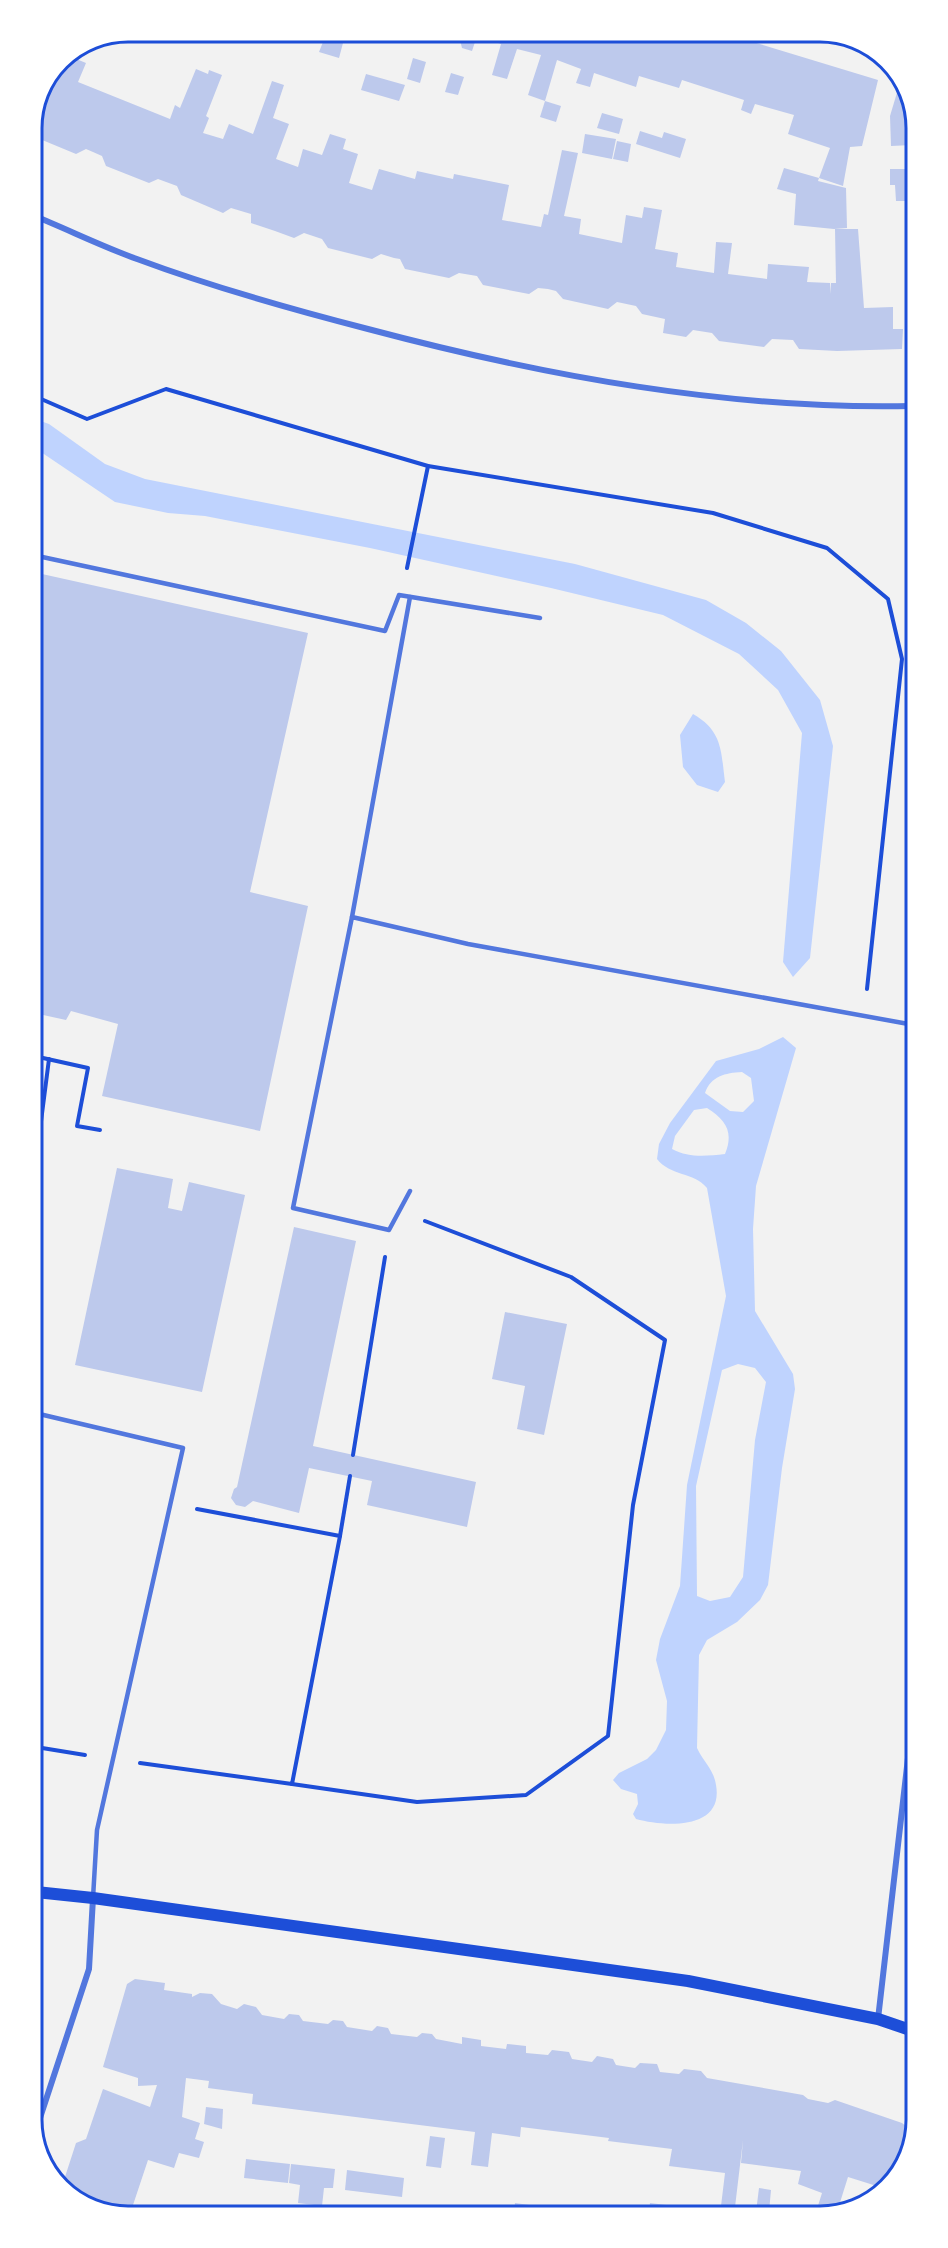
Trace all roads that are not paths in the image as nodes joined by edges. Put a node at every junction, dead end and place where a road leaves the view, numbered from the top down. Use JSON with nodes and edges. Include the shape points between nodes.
{"nodes":[{"id":1,"x":42,"y":218,"type":"edge"},
{"id":2,"x":906,"y":406,"type":"edge"},
{"id":3,"x":42,"y":557,"type":"edge"},
{"id":4,"x":410,"y":597,"type":"junction"},
{"id":5,"x":540,"y":618,"type":"dead end"},
{"id":6,"x":352,"y":917,"type":"junction"},
{"id":7,"x":906,"y":1023,"type":"edge"},
{"id":8,"x":410,"y":1191,"type":"dead end"},
{"id":9,"x":42,"y":1415,"type":"edge"},
{"id":10,"x":906,"y":1775,"type":"edge"},
{"id":11,"x":42,"y":1893,"type":"edge"},
{"id":12,"x":93,"y":1898,"type":"junction"},
{"id":13,"x":878,"y":2019,"type":"junction"},
{"id":14,"x":906,"y":2028,"type":"edge"},
{"id":15,"x":42,"y":2112,"type":"edge"}],
"edges":[{"from":1,"to":2,"type":"street","via":[[148,263],[295,310],[454,352],[594,379],[738,399]]},
{"from":3,"to":4,"type":"lane","via":[[385,631],[399,595]]},
{"from":4,"to":5,"type":"lane"},
{"from":4,"to":6,"type":"lane"},
{"from":6,"to":7,"type":"lane","via":[[468,944]]},
{"from":6,"to":8,"type":"lane","via":[[293,1208],[389,1230]]},
{"from":9,"to":12,"type":"lane","via":[[183,1448],[97,1830]]},
{"from":10,"to":13,"type":"street"},
{"from":11,"to":12,"type":"main road"},
{"from":12,"to":13,"type":"main road","via":[[688,1981]]},
{"from":12,"to":15,"type":"street","via":[[89,1969]]},
{"from":13,"to":14,"type":"main road"}]}
